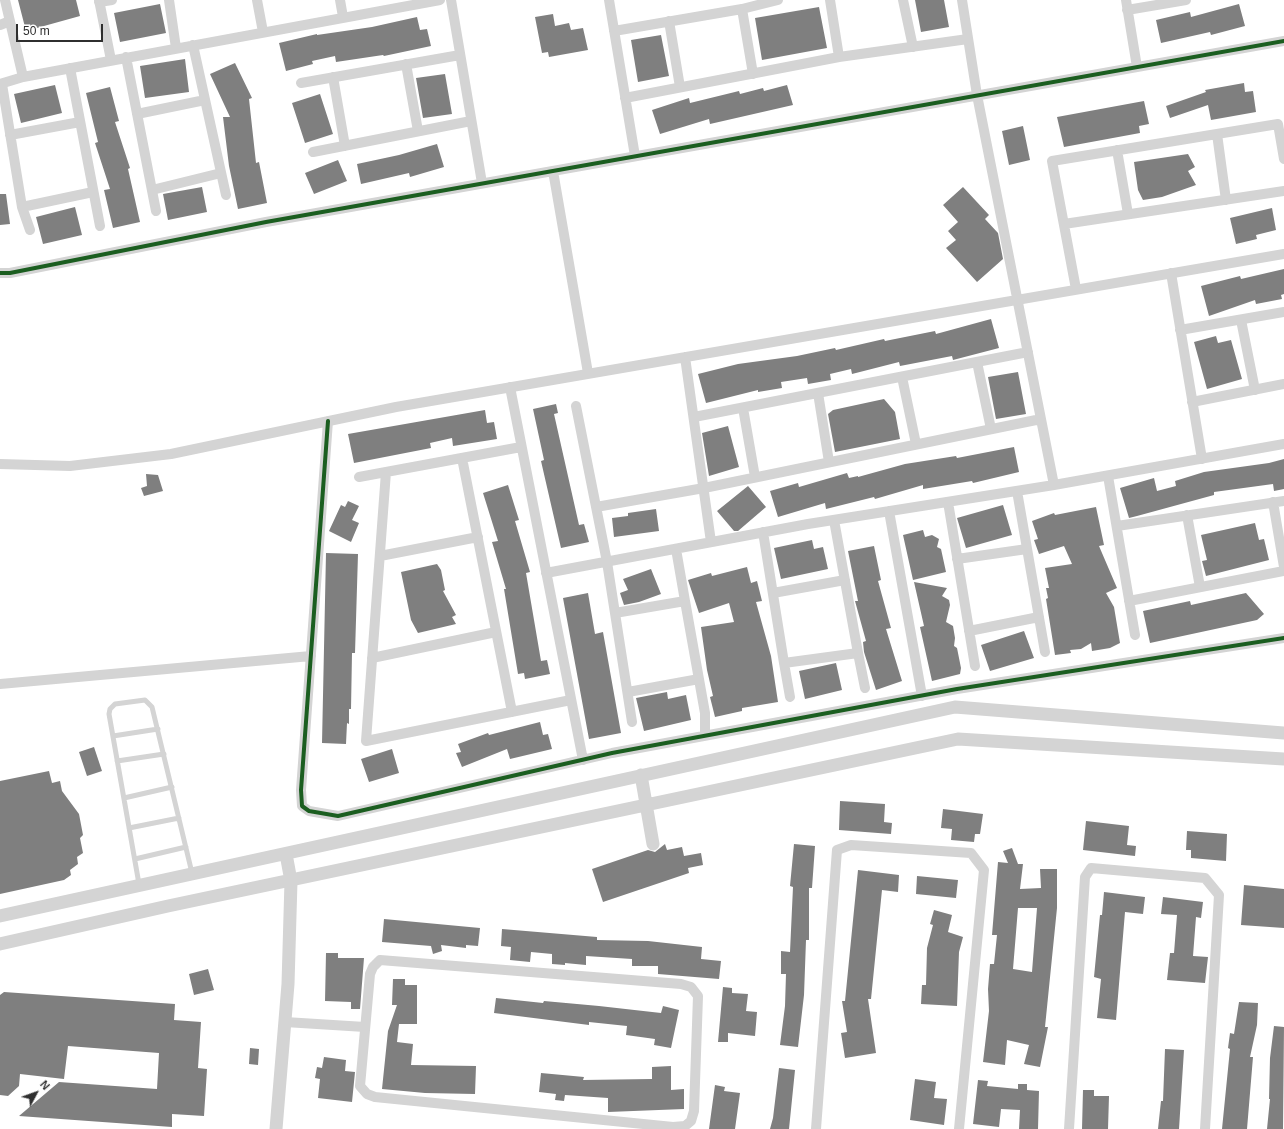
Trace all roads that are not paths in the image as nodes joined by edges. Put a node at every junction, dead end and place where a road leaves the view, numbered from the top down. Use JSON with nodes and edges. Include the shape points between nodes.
{"nodes":[{"id":1,"x":5,"y":0,"type":"edge"},
{"id":2,"x":112,"y":0,"type":"edge"},
{"id":3,"x":169,"y":0,"type":"edge"},
{"id":4,"x":257,"y":0,"type":"edge"},
{"id":5,"x":340,"y":0,"type":"edge"},
{"id":6,"x":440,"y":0,"type":"edge"},
{"id":7,"x":451,"y":0,"type":"edge"},
{"id":8,"x":609,"y":0,"type":"edge"},
{"id":9,"x":778,"y":0,"type":"edge"},
{"id":10,"x":830,"y":0,"type":"edge"},
{"id":11,"x":904,"y":0,"type":"edge"},
{"id":12,"x":962,"y":0,"type":"edge"},
{"id":13,"x":1180,"y":0,"type":"edge"},
{"id":14,"x":99,"y":1,"type":"edge"},
{"id":15,"x":421,"y":2,"type":"edge"},
{"id":16,"x":1126,"y":5,"type":"edge"},
{"id":17,"x":742,"y":9,"type":"junction"},
{"id":18,"x":343,"y":17,"type":"junction"},
{"id":19,"x":670,"y":21,"type":"junction"},
{"id":20,"x":5,"y":23,"type":"edge"},
{"id":21,"x":614,"y":31,"type":"junction"},
{"id":22,"x":262,"y":32,"type":"junction"},
{"id":23,"x":968,"y":39,"type":"junction"},
{"id":24,"x":1284,"y":41,"type":"edge"},
{"id":25,"x":193,"y":45,"type":"junction"},
{"id":26,"x":913,"y":47,"type":"junction"},
{"id":27,"x":176,"y":48,"type":"junction"},
{"id":28,"x":460,"y":55,"type":"junction"},
{"id":29,"x":126,"y":57,"type":"junction"},
{"id":30,"x":839,"y":57,"type":"junction"},
{"id":31,"x":111,"y":60,"type":"junction"},
{"id":32,"x":406,"y":64,"type":"junction"},
{"id":33,"x":1137,"y":67,"type":"junction"},
{"id":34,"x":70,"y":68,"type":"junction"},
{"id":35,"x":753,"y":74,"type":"junction"},
{"id":36,"x":23,"y":77,"type":"junction"},
{"id":37,"x":333,"y":77,"type":"junction"},
{"id":38,"x":301,"y":83,"type":"dead end"},
{"id":39,"x":1,"y":84,"type":"edge"},
{"id":40,"x":680,"y":87,"type":"junction"},
{"id":41,"x":977,"y":96,"type":"junction"},
{"id":42,"x":625,"y":98,"type":"junction"},
{"id":43,"x":205,"y":100,"type":"junction"},
{"id":44,"x":137,"y":114,"type":"junction"},
{"id":45,"x":471,"y":121,"type":"junction"},
{"id":46,"x":80,"y":122,"type":"junction"},
{"id":47,"x":418,"y":131,"type":"junction"},
{"id":48,"x":1217,"y":134,"type":"junction"},
{"id":49,"x":10,"y":135,"type":"junction"},
{"id":50,"x":345,"y":146,"type":"junction"},
{"id":51,"x":1117,"y":150,"type":"junction"},
{"id":52,"x":313,"y":152,"type":"dead end"},
{"id":53,"x":635,"y":156,"type":"junction"},
{"id":54,"x":1284,"y":159,"type":"edge"},
{"id":55,"x":552,"y":171,"type":"junction"},
{"id":56,"x":221,"y":173,"type":"junction"},
{"id":57,"x":482,"y":184,"type":"junction"},
{"id":58,"x":152,"y":190,"type":"junction"},
{"id":59,"x":1284,"y":191,"type":"edge"},
{"id":60,"x":93,"y":192,"type":"junction"},
{"id":61,"x":226,"y":195,"type":"dead end"},
{"id":62,"x":1226,"y":200,"type":"junction"},
{"id":63,"x":22,"y":207,"type":"junction"},
{"id":64,"x":156,"y":211,"type":"dead end"},
{"id":65,"x":1128,"y":214,"type":"junction"},
{"id":66,"x":1064,"y":224,"type":"junction"},
{"id":67,"x":100,"y":226,"type":"dead end"},
{"id":68,"x":30,"y":230,"type":"dead end"},
{"id":69,"x":1284,"y":254,"type":"edge"},
{"id":70,"x":0,"y":273,"type":"edge"},
{"id":71,"x":1171,"y":274,"type":"junction"},
{"id":72,"x":1076,"y":289,"type":"junction"},
{"id":73,"x":1017,"y":299,"type":"junction"},
{"id":74,"x":1284,"y":312,"type":"edge"},
{"id":75,"x":1241,"y":320,"type":"junction"},
{"id":76,"x":1180,"y":330,"type":"junction"},
{"id":77,"x":1028,"y":352,"type":"junction"},
{"id":78,"x":685,"y":357,"type":"junction"},
{"id":79,"x":977,"y":362,"type":"junction"},
{"id":80,"x":588,"y":374,"type":"junction"},
{"id":81,"x":902,"y":377,"type":"junction"},
{"id":82,"x":1284,"y":384,"type":"edge"},
{"id":83,"x":510,"y":387,"type":"junction"},
{"id":84,"x":1255,"y":390,"type":"junction"},
{"id":85,"x":818,"y":393,"type":"junction"},
{"id":86,"x":1192,"y":402,"type":"junction"},
{"id":87,"x":576,"y":406,"type":"dead end"},
{"id":88,"x":743,"y":408,"type":"junction"},
{"id":89,"x":694,"y":417,"type":"junction"},
{"id":90,"x":1041,"y":419,"type":"junction"},
{"id":91,"x":328,"y":421,"type":"junction"},
{"id":92,"x":991,"y":429,"type":"junction"},
{"id":93,"x":916,"y":444,"type":"junction"},
{"id":94,"x":1284,"y":444,"type":"edge"},
{"id":95,"x":521,"y":446,"type":"junction"},
{"id":96,"x":462,"y":458,"type":"junction"},
{"id":97,"x":1202,"y":459,"type":"junction"},
{"id":98,"x":829,"y":462,"type":"junction"},
{"id":99,"x":0,"y":464,"type":"edge"},
{"id":100,"x":386,"y":472,"type":"junction"},
{"id":101,"x":1108,"y":476,"type":"junction"},
{"id":102,"x":358,"y":477,"type":"dead end"},
{"id":103,"x":755,"y":477,"type":"junction"},
{"id":104,"x":1054,"y":485,"type":"junction"},
{"id":105,"x":704,"y":488,"type":"junction"},
{"id":106,"x":1017,"y":491,"type":"junction"},
{"id":107,"x":1284,"y":501,"type":"edge"},
{"id":108,"x":948,"y":502,"type":"junction"},
{"id":109,"x":1273,"y":502,"type":"junction"},
{"id":110,"x":596,"y":507,"type":"junction"},
{"id":111,"x":889,"y":511,"type":"junction"},
{"id":112,"x":1188,"y":515,"type":"junction"},
{"id":113,"x":834,"y":520,"type":"junction"},
{"id":114,"x":1117,"y":526,"type":"junction"},
{"id":115,"x":763,"y":532,"type":"junction"},
{"id":116,"x":478,"y":537,"type":"junction"},
{"id":117,"x":711,"y":542,"type":"junction"},
{"id":118,"x":676,"y":549,"type":"junction"},
{"id":119,"x":1027,"y":549,"type":"junction"},
{"id":120,"x":664,"y":551,"type":"junction"},
{"id":121,"x":380,"y":556,"type":"junction"},
{"id":122,"x":957,"y":559,"type":"junction"},
{"id":123,"x":607,"y":562,"type":"junction"},
{"id":124,"x":1284,"y":567,"type":"edge"},
{"id":125,"x":680,"y":568,"type":"junction"},
{"id":126,"x":1284,"y":571,"type":"edge"},
{"id":127,"x":546,"y":573,"type":"junction"},
{"id":128,"x":845,"y":580,"type":"junction"},
{"id":129,"x":1200,"y":588,"type":"junction"},
{"id":130,"x":773,"y":593,"type":"junction"},
{"id":131,"x":685,"y":601,"type":"junction"},
{"id":132,"x":1129,"y":601,"type":"junction"},
{"id":133,"x":615,"y":613,"type":"junction"},
{"id":134,"x":1039,"y":617,"type":"junction"},
{"id":135,"x":969,"y":631,"type":"junction"},
{"id":136,"x":496,"y":632,"type":"junction"},
{"id":137,"x":1134,"y":635,"type":"dead end"},
{"id":138,"x":1284,"y":638,"type":"edge"},
{"id":139,"x":858,"y":652,"type":"junction"},
{"id":140,"x":1045,"y":652,"type":"dead end"},
{"id":141,"x":311,"y":656,"type":"junction"},
{"id":142,"x":372,"y":658,"type":"junction"},
{"id":143,"x":784,"y":663,"type":"junction"},
{"id":144,"x":975,"y":666,"type":"dead end"},
{"id":145,"x":699,"y":679,"type":"junction"},
{"id":146,"x":0,"y":684,"type":"edge"},
{"id":147,"x":865,"y":688,"type":"dead end"},
{"id":148,"x":628,"y":692,"type":"junction"},
{"id":149,"x":922,"y":696,"type":"junction"},
{"id":150,"x":790,"y":697,"type":"dead end"},
{"id":151,"x":571,"y":700,"type":"junction"},
{"id":152,"x":512,"y":712,"type":"junction"},
{"id":153,"x":632,"y":722,"type":"dead end"},
{"id":154,"x":158,"y":729,"type":"junction"},
{"id":155,"x":1284,"y":732,"type":"edge"},
{"id":156,"x":113,"y":736,"type":"junction"},
{"id":157,"x":705,"y":736,"type":"junction"},
{"id":158,"x":164,"y":754,"type":"junction"},
{"id":159,"x":1284,"y":759,"type":"edge"},
{"id":160,"x":583,"y":760,"type":"junction"},
{"id":161,"x":117,"y":761,"type":"junction"},
{"id":162,"x":641,"y":775,"type":"junction"},
{"id":163,"x":172,"y":787,"type":"junction"},
{"id":164,"x":124,"y":798,"type":"junction"},
{"id":165,"x":646,"y":804,"type":"junction"},
{"id":166,"x":179,"y":818,"type":"junction"},
{"id":167,"x":129,"y":828,"type":"junction"},
{"id":168,"x":653,"y":844,"type":"dead end"},
{"id":169,"x":186,"y":847,"type":"junction"},
{"id":170,"x":286,"y":854,"type":"junction"},
{"id":171,"x":135,"y":859,"type":"junction"},
{"id":172,"x":192,"y":874,"type":"junction"},
{"id":173,"x":291,"y":881,"type":"junction"},
{"id":174,"x":140,"y":886,"type":"junction"},
{"id":175,"x":0,"y":916,"type":"edge"},
{"id":176,"x":0,"y":944,"type":"edge"},
{"id":177,"x":285,"y":1022,"type":"junction"},
{"id":178,"x":365,"y":1027,"type":"junction"},
{"id":179,"x":276,"y":1129,"type":"edge"},
{"id":180,"x":816,"y":1129,"type":"edge"},
{"id":181,"x":959,"y":1129,"type":"edge"},
{"id":182,"x":1069,"y":1129,"type":"edge"},
{"id":183,"x":1205,"y":1129,"type":"edge"}],
"edges":[{"from":1,"to":20,"type":"street"},
{"from":2,"to":14,"type":"street"},
{"from":3,"to":27,"type":"street"},
{"from":4,"to":22,"type":"street"},
{"from":5,"to":18,"type":"street"},
{"from":6,"to":15,"type":"street"},
{"from":7,"to":28,"type":"street"},
{"from":8,"to":21,"type":"street"},
{"from":9,"to":17,"type":"street"},
{"from":10,"to":30,"type":"street"},
{"from":11,"to":26,"type":"street"},
{"from":12,"to":23,"type":"street"},
{"from":13,"to":16,"type":"street"},
{"from":14,"to":31,"type":"street"},
{"from":15,"to":18,"type":"street"},
{"from":16,"to":33,"type":"street"},
{"from":17,"to":19,"type":"street"},
{"from":17,"to":35,"type":"street"},
{"from":18,"to":22,"type":"street"},
{"from":19,"to":21,"type":"street"},
{"from":19,"to":40,"type":"street"},
{"from":20,"to":36,"type":"street"},
{"from":21,"to":42,"type":"street"},
{"from":22,"to":25,"type":"street"},
{"from":23,"to":26,"type":"street"},
{"from":23,"to":41,"type":"street"},
{"from":24,"to":33,"type":"street"},
{"from":25,"to":27,"type":"street"},
{"from":25,"to":43,"type":"street"},
{"from":26,"to":30,"type":"street"},
{"from":27,"to":29,"type":"street"},
{"from":28,"to":32,"type":"street"},
{"from":28,"to":45,"type":"street"},
{"from":29,"to":31,"type":"street"},
{"from":29,"to":44,"type":"street"},
{"from":30,"to":35,"type":"street"},
{"from":31,"to":34,"type":"street"},
{"from":32,"to":37,"type":"street"},
{"from":32,"to":47,"type":"street"},
{"from":33,"to":41,"type":"street"},
{"from":34,"to":36,"type":"street"},
{"from":34,"to":46,"type":"street"},
{"from":35,"to":40,"type":"street"},
{"from":36,"to":39,"type":"street"},
{"from":37,"to":38,"type":"street"},
{"from":37,"to":50,"type":"street"},
{"from":39,"to":49,"type":"street"},
{"from":40,"to":42,"type":"street"},
{"from":41,"to":53,"type":"street"},
{"from":41,"to":73,"type":"street"},
{"from":42,"to":53,"type":"street"},
{"from":43,"to":44,"type":"street"},
{"from":43,"to":56,"type":"street"},
{"from":44,"to":58,"type":"street"},
{"from":45,"to":47,"type":"street"},
{"from":45,"to":57,"type":"street"},
{"from":46,"to":49,"type":"street"},
{"from":46,"to":60,"type":"street"},
{"from":47,"to":50,"type":"street"},
{"from":48,"to":51,"type":"street"},
{"from":48,"to":54,"type":"street","via":[[1278,124]]},
{"from":48,"to":62,"type":"street"},
{"from":49,"to":63,"type":"street"},
{"from":50,"to":52,"type":"street"},
{"from":51,"to":65,"type":"street"},
{"from":51,"to":66,"type":"street","via":[[1052,161]]},
{"from":53,"to":55,"type":"street"},
{"from":55,"to":57,"type":"street"},
{"from":55,"to":80,"type":"street"},
{"from":56,"to":58,"type":"street"},
{"from":56,"to":61,"type":"street"},
{"from":57,"to":70,"type":"street"},
{"from":58,"to":64,"type":"street"},
{"from":59,"to":62,"type":"street"},
{"from":60,"to":63,"type":"street"},
{"from":60,"to":67,"type":"street"},
{"from":62,"to":65,"type":"street"},
{"from":63,"to":68,"type":"street"},
{"from":65,"to":66,"type":"street"},
{"from":66,"to":72,"type":"street"},
{"from":69,"to":71,"type":"street"},
{"from":71,"to":72,"type":"street"},
{"from":71,"to":76,"type":"street"},
{"from":72,"to":73,"type":"street"},
{"from":73,"to":77,"type":"street"},
{"from":73,"to":78,"type":"street"},
{"from":74,"to":75,"type":"street"},
{"from":75,"to":76,"type":"street"},
{"from":75,"to":84,"type":"street"},
{"from":76,"to":86,"type":"street"},
{"from":77,"to":79,"type":"street"},
{"from":77,"to":90,"type":"street"},
{"from":78,"to":80,"type":"street"},
{"from":78,"to":89,"type":"street"},
{"from":79,"to":81,"type":"street"},
{"from":79,"to":92,"type":"street"},
{"from":80,"to":83,"type":"street"},
{"from":81,"to":85,"type":"street"},
{"from":81,"to":93,"type":"street"},
{"from":82,"to":84,"type":"street"},
{"from":83,"to":91,"type":"street"},
{"from":83,"to":95,"type":"street"},
{"from":84,"to":86,"type":"street"},
{"from":85,"to":88,"type":"street"},
{"from":85,"to":98,"type":"street"},
{"from":86,"to":97,"type":"street"},
{"from":87,"to":110,"type":"street"},
{"from":88,"to":89,"type":"street"},
{"from":88,"to":103,"type":"street"},
{"from":89,"to":105,"type":"street"},
{"from":90,"to":92,"type":"street"},
{"from":90,"to":104,"type":"street"},
{"from":91,"to":99,"type":"street","via":[[171,454],[70,466]]},
{"from":91,"to":141,"type":"street"},
{"from":92,"to":93,"type":"street"},
{"from":93,"to":98,"type":"street"},
{"from":94,"to":97,"type":"street"},
{"from":95,"to":96,"type":"street"},
{"from":95,"to":127,"type":"street"},
{"from":96,"to":100,"type":"street"},
{"from":96,"to":116,"type":"street"},
{"from":97,"to":101,"type":"street"},
{"from":98,"to":103,"type":"street"},
{"from":100,"to":102,"type":"street"},
{"from":100,"to":121,"type":"street"},
{"from":101,"to":104,"type":"street"},
{"from":101,"to":114,"type":"street"},
{"from":103,"to":105,"type":"street"},
{"from":104,"to":106,"type":"street"},
{"from":105,"to":110,"type":"street"},
{"from":105,"to":117,"type":"street"},
{"from":106,"to":108,"type":"street"},
{"from":106,"to":119,"type":"street"},
{"from":107,"to":109,"type":"street"},
{"from":108,"to":111,"type":"street"},
{"from":108,"to":122,"type":"street"},
{"from":109,"to":112,"type":"street"},
{"from":109,"to":124,"type":"street"},
{"from":110,"to":123,"type":"street"},
{"from":111,"to":113,"type":"street"},
{"from":111,"to":149,"type":"street"},
{"from":112,"to":114,"type":"street"},
{"from":112,"to":129,"type":"street"},
{"from":113,"to":115,"type":"street"},
{"from":113,"to":128,"type":"street"},
{"from":114,"to":132,"type":"street"},
{"from":115,"to":117,"type":"street"},
{"from":115,"to":130,"type":"street"},
{"from":116,"to":121,"type":"street"},
{"from":116,"to":136,"type":"street"},
{"from":117,"to":118,"type":"street"},
{"from":118,"to":120,"type":"street"},
{"from":118,"to":125,"type":"street"},
{"from":119,"to":122,"type":"street"},
{"from":119,"to":134,"type":"street"},
{"from":120,"to":123,"type":"street"},
{"from":120,"to":125,"type":"street"},
{"from":121,"to":142,"type":"street"},
{"from":122,"to":135,"type":"street"},
{"from":123,"to":127,"type":"street"},
{"from":123,"to":133,"type":"street"},
{"from":125,"to":131,"type":"street"},
{"from":126,"to":129,"type":"street"},
{"from":127,"to":151,"type":"street"},
{"from":128,"to":130,"type":"street"},
{"from":128,"to":139,"type":"street"},
{"from":129,"to":132,"type":"street"},
{"from":130,"to":143,"type":"street"},
{"from":131,"to":133,"type":"street"},
{"from":131,"to":145,"type":"street"},
{"from":132,"to":137,"type":"street"},
{"from":133,"to":148,"type":"street"},
{"from":134,"to":135,"type":"street"},
{"from":134,"to":140,"type":"street"},
{"from":135,"to":144,"type":"street"},
{"from":136,"to":142,"type":"street"},
{"from":136,"to":152,"type":"street"},
{"from":138,"to":149,"type":"street"},
{"from":139,"to":143,"type":"street"},
{"from":139,"to":147,"type":"street"},
{"from":141,"to":146,"type":"street"},
{"from":141,"to":160,"type":"street","via":[[301,790],[302,806],[309,811],[338,816]]},
{"from":142,"to":152,"type":"street","via":[[366,741]]},
{"from":143,"to":150,"type":"street"},
{"from":145,"to":148,"type":"street"},
{"from":145,"to":157,"type":"street","via":[[705,713]]},
{"from":148,"to":153,"type":"street"},
{"from":149,"to":157,"type":"street"},
{"from":151,"to":152,"type":"street"},
{"from":151,"to":160,"type":"street"},
{"from":154,"to":156,"type":"lane"},
{"from":154,"to":156,"type":"lane","via":[[152,707],[145,700],[115,704],[109,714]]},
{"from":154,"to":158,"type":"lane"},
{"from":155,"to":162,"type":"street","via":[[955,707]]},
{"from":156,"to":161,"type":"lane"},
{"from":157,"to":160,"type":"street"},
{"from":158,"to":161,"type":"lane"},
{"from":158,"to":163,"type":"lane"},
{"from":159,"to":165,"type":"street","via":[[958,739]]},
{"from":161,"to":164,"type":"lane"},
{"from":162,"to":165,"type":"street"},
{"from":162,"to":170,"type":"street"},
{"from":163,"to":164,"type":"lane"},
{"from":163,"to":166,"type":"lane"},
{"from":164,"to":167,"type":"lane"},
{"from":165,"to":168,"type":"street"},
{"from":165,"to":173,"type":"street"},
{"from":166,"to":167,"type":"lane"},
{"from":166,"to":169,"type":"lane"},
{"from":167,"to":171,"type":"lane"},
{"from":169,"to":171,"type":"lane"},
{"from":169,"to":172,"type":"lane"},
{"from":170,"to":172,"type":"street"},
{"from":170,"to":173,"type":"street"},
{"from":171,"to":174,"type":"lane"},
{"from":172,"to":174,"type":"street"},
{"from":173,"to":176,"type":"street"},
{"from":173,"to":177,"type":"street"},
{"from":174,"to":175,"type":"street"},
{"from":177,"to":178,"type":"street"},
{"from":177,"to":179,"type":"street"},
{"from":178,"to":178,"type":"street","via":[[370,974],[380,960],[691,986],[698,996],[694,1111],[691,1121],[685,1126],[673,1127],[375,1098],[360,1086]]},
{"from":180,"to":181,"type":"street","via":[[837,850],[851,845],[971,853],[984,870]]},
{"from":182,"to":183,"type":"street","via":[[1085,877],[1091,868],[1205,878],[1219,895]]}]}
